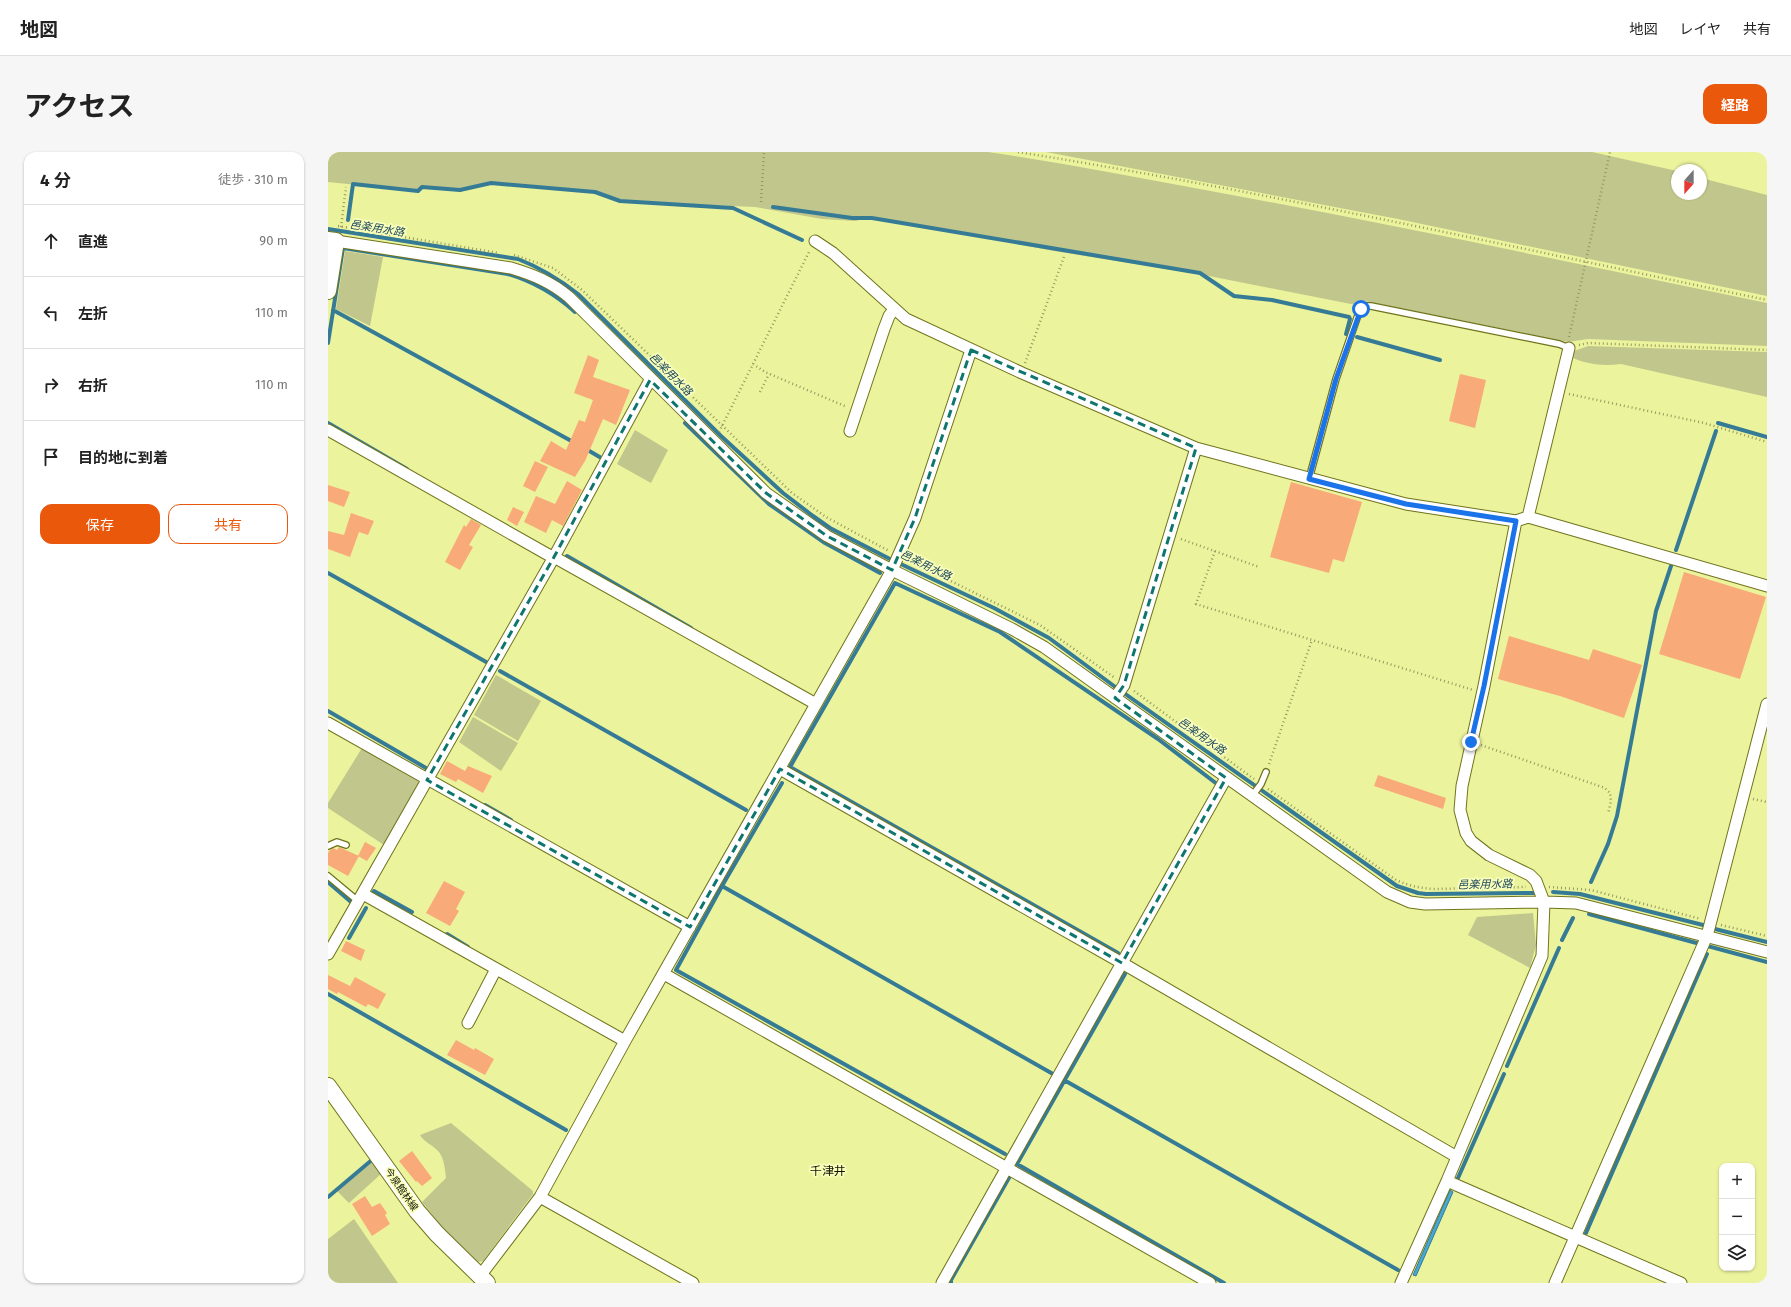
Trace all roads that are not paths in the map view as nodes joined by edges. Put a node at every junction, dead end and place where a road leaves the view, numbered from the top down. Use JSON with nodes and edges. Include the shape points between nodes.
{"nodes":[{"id":1,"x":335,"y":236,"type":"edge"},
{"id":2,"x":815,"y":241,"type":"road end"},
{"id":3,"x":328,"y":291,"type":"edge"},
{"id":4,"x":894,"y":309,"type":"junction"},
{"id":5,"x":1568,"y":345,"type":"joint"},
{"id":6,"x":971,"y":350,"type":"junction"},
{"id":7,"x":650,"y":380,"type":"junction"},
{"id":8,"x":328,"y":430,"type":"edge"},
{"id":9,"x":850,"y":431,"type":"dead end"},
{"id":10,"x":1196,"y":448,"type":"junction"},
{"id":11,"x":1309,"y":479,"type":"junction"},
{"id":12,"x":1528,"y":517,"type":"junction"},
{"id":13,"x":1516,"y":521,"type":"junction"},
{"id":14,"x":554,"y":558,"type":"junction"},
{"id":15,"x":896,"y":562,"type":"junction"},
{"id":16,"x":1767,"y":586,"type":"edge"},
{"id":17,"x":1120,"y":691,"type":"junction"},
{"id":18,"x":816,"y":704,"type":"junction"},
{"id":19,"x":1767,"y":704,"type":"edge"},
{"id":20,"x":328,"y":723,"type":"edge"},
{"id":21,"x":780,"y":768,"type":"junction"},
{"id":22,"x":1266,"y":772,"type":"road end"},
{"id":23,"x":1226,"y":778,"type":"junction"},
{"id":24,"x":427,"y":780,"type":"junction"},
{"id":25,"x":1254,"y":794,"type":"junction"},
{"id":26,"x":346,"y":845,"type":"dead end"},
{"id":27,"x":328,"y":846,"type":"edge"},
{"id":28,"x":328,"y":876,"type":"edge"},
{"id":29,"x":361,"y":898,"type":"junction"},
{"id":30,"x":1544,"y":902,"type":"junction"},
{"id":31,"x":690,"y":927,"type":"junction"},
{"id":32,"x":1707,"y":936,"type":"junction"},
{"id":33,"x":1767,"y":952,"type":"edge"},
{"id":34,"x":328,"y":954,"type":"edge"},
{"id":35,"x":1122,"y":963,"type":"junction"},
{"id":36,"x":496,"y":969,"type":"junction"},
{"id":37,"x":664,"y":974,"type":"junction"},
{"id":38,"x":468,"y":1023,"type":"dead end"},
{"id":39,"x":625,"y":1041,"type":"junction"},
{"id":40,"x":328,"y":1086,"type":"edge"},
{"id":41,"x":1457,"y":1157,"type":"junction"},
{"id":42,"x":1007,"y":1167,"type":"junction"},
{"id":43,"x":1447,"y":1181,"type":"junction"},
{"id":44,"x":540,"y":1197,"type":"junction"},
{"id":45,"x":1576,"y":1236,"type":"junction"},
{"id":46,"x":483,"y":1279,"type":"edge"},
{"id":47,"x":693,"y":1283,"type":"edge"},
{"id":48,"x":942,"y":1283,"type":"edge"},
{"id":49,"x":1210,"y":1283,"type":"edge"},
{"id":50,"x":1402,"y":1283,"type":"edge"},
{"id":51,"x":1555,"y":1283,"type":"edge"},
{"id":52,"x":1681,"y":1283,"type":"edge"}],
"edges":[{"from":1,"to":3,"type":"main road"},
{"from":1,"to":7,"type":"street","via":[[533,274],[555,285],[569,297]]},
{"from":2,"to":4,"type":"street","via":[[833,253]]},
{"from":4,"to":6,"type":"street","via":[[906,319]]},
{"from":4,"to":9,"type":"street","via":[[884,329]]},
{"from":5,"to":11,"type":"lane","via":[[1364,306],[1358,314],[1336,379]]},
{"from":5,"to":12,"type":"street"},
{"from":6,"to":10,"type":"street"},
{"from":6,"to":15,"type":"street","via":[[915,518]]},
{"from":7,"to":14,"type":"street"},
{"from":7,"to":15,"type":"street","via":[[766,493],[827,536]]},
{"from":8,"to":14,"type":"street"},
{"from":10,"to":11,"type":"street"},
{"from":10,"to":17,"type":"street"},
{"from":11,"to":13,"type":"street","via":[[1406,504]]},
{"from":12,"to":13,"type":"street"},
{"from":12,"to":16,"type":"street"},
{"from":13,"to":30,"type":"street","via":[[1462,786],[1460,810],[1466,833],[1471,841],[1478,848],[1530,875],[1539,887]]},
{"from":14,"to":18,"type":"street"},
{"from":14,"to":24,"type":"street"},
{"from":15,"to":17,"type":"street"},
{"from":15,"to":18,"type":"street"},
{"from":17,"to":23,"type":"street"},
{"from":18,"to":21,"type":"street"},
{"from":19,"to":32,"type":"street"},
{"from":20,"to":24,"type":"street"},
{"from":21,"to":31,"type":"street"},
{"from":21,"to":35,"type":"street"},
{"from":22,"to":25,"type":"lane"},
{"from":23,"to":25,"type":"street"},
{"from":23,"to":35,"type":"street"},
{"from":24,"to":29,"type":"street"},
{"from":24,"to":31,"type":"street"},
{"from":25,"to":30,"type":"street","via":[[1373,883],[1400,899],[1425,904]]},
{"from":26,"to":27,"type":"lane","via":[[336,842]]},
{"from":28,"to":29,"type":"lane"},
{"from":29,"to":34,"type":"street"},
{"from":29,"to":36,"type":"street"},
{"from":30,"to":32,"type":"street","via":[[1576,903]]},
{"from":30,"to":41,"type":"street","via":[[1542,956]]},
{"from":31,"to":37,"type":"street"},
{"from":32,"to":33,"type":"street"},
{"from":32,"to":45,"type":"street"},
{"from":35,"to":41,"type":"street"},
{"from":35,"to":42,"type":"street"},
{"from":36,"to":38,"type":"street"},
{"from":36,"to":39,"type":"street"},
{"from":37,"to":39,"type":"street"},
{"from":37,"to":42,"type":"street"},
{"from":39,"to":44,"type":"street"},
{"from":40,"to":46,"type":"main road","name":"今泉館林線","via":[[417,1211]]},
{"from":41,"to":43,"type":"street"},
{"from":42,"to":48,"type":"street"},
{"from":42,"to":49,"type":"street"},
{"from":43,"to":45,"type":"street"},
{"from":43,"to":50,"type":"street"},
{"from":44,"to":46,"type":"street"},
{"from":44,"to":47,"type":"street"},
{"from":45,"to":51,"type":"street"},
{"from":45,"to":52,"type":"street"}]}
